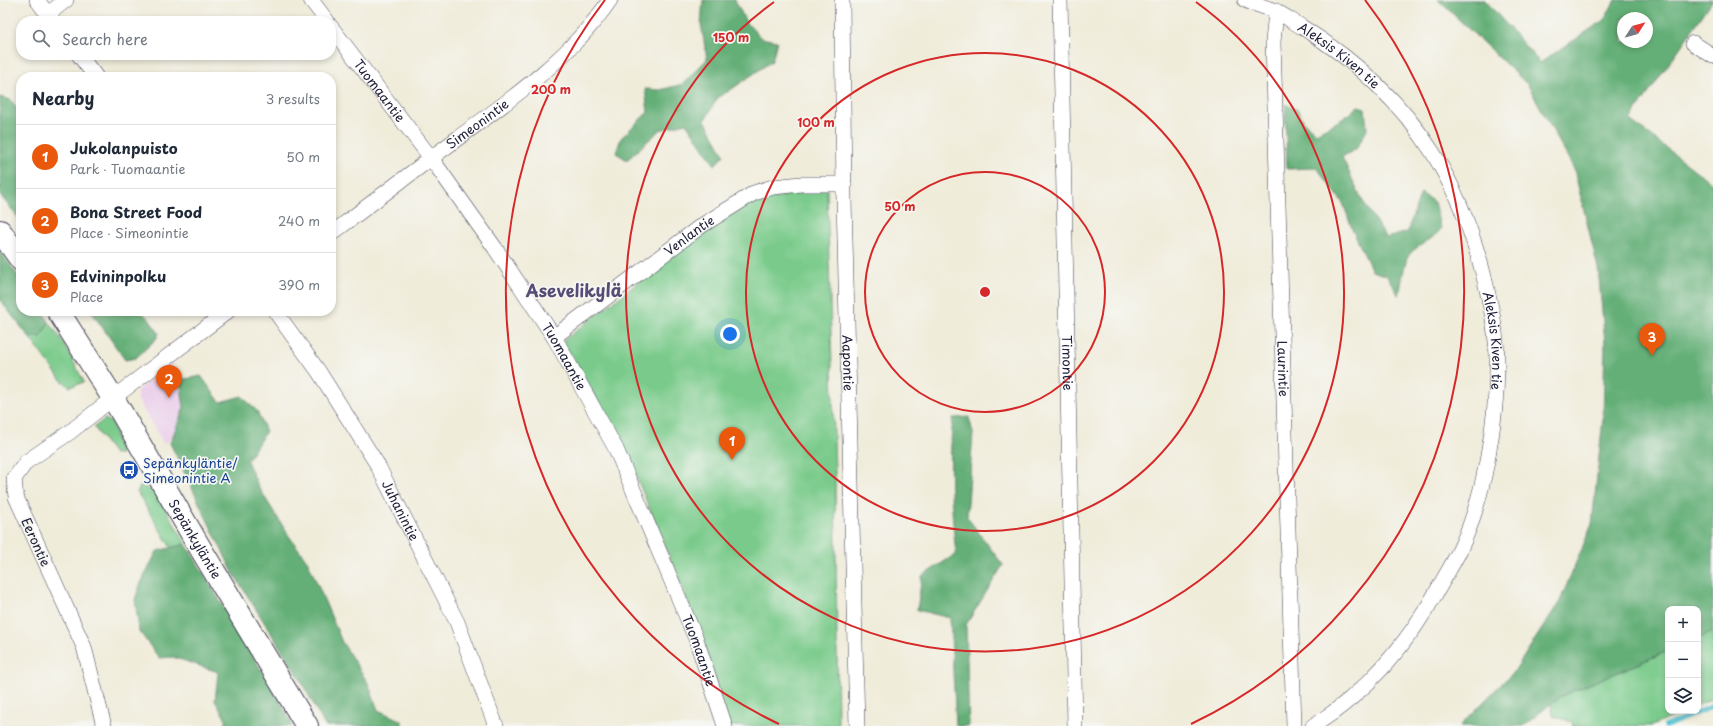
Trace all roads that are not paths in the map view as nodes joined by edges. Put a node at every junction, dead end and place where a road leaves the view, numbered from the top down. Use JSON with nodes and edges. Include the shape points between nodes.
{"nodes":[{"id":1,"x":37,"y":0,"type":"edge"},
{"id":2,"x":66,"y":0,"type":"edge"},
{"id":3,"x":311,"y":0,"type":"edge"},
{"id":4,"x":610,"y":0,"type":"edge"},
{"id":5,"x":842,"y":0,"type":"edge"},
{"id":6,"x":1060,"y":0,"type":"edge"},
{"id":7,"x":1245,"y":0,"type":"edge"},
{"id":8,"x":1276,"y":11,"type":"junction"},
{"id":9,"x":50,"y":16,"type":"edge"},
{"id":10,"x":52,"y":16,"type":"edge"},
{"id":11,"x":323,"y":16,"type":"edge"},
{"id":12,"x":336,"y":34,"type":"edge"},
{"id":13,"x":1693,"y":43,"type":"dead end"},
{"id":14,"x":1713,"y":56,"type":"edge"},
{"id":15,"x":84,"y":60,"type":"edge"},
{"id":16,"x":92,"y":72,"type":"edge"},
{"id":17,"x":431,"y":158,"type":"junction"},
{"id":18,"x":844,"y":184,"type":"junction"},
{"id":19,"x":336,"y":230,"type":"edge"},
{"id":20,"x":0,"y":231,"type":"edge"},
{"id":21,"x":16,"y":253,"type":"edge"},
{"id":22,"x":61,"y":316,"type":"edge"},
{"id":23,"x":221,"y":316,"type":"edge"},
{"id":24,"x":279,"y":316,"type":"edge"},
{"id":25,"x":554,"y":337,"type":"junction"},
{"id":26,"x":113,"y":398,"type":"junction"},
{"id":27,"x":104,"y":726,"type":"edge"},
{"id":28,"x":307,"y":726,"type":"edge"},
{"id":29,"x":496,"y":726,"type":"edge"},
{"id":30,"x":726,"y":726,"type":"edge"},
{"id":31,"x":857,"y":726,"type":"edge"},
{"id":32,"x":1075,"y":726,"type":"edge"},
{"id":33,"x":1294,"y":726,"type":"edge"},
{"id":34,"x":1313,"y":726,"type":"edge"}],
"edges":[{"from":1,"to":9,"type":"street"},
{"from":2,"to":10,"type":"street"},
{"from":3,"to":11,"type":"street"},
{"from":4,"to":17,"type":"street","name":"Simeonintie","via":[[597,19],[564,54],[500,107]]},
{"from":5,"to":18,"type":"street","name":"Aapontie"},
{"from":6,"to":32,"type":"street","name":"Timontie"},
{"from":7,"to":8,"type":"street","name":"Aleksis Kiven tie"},
{"from":8,"to":33,"type":"street","name":"Laurintie","via":[[1273,42]]},
{"from":8,"to":34,"type":"street","name":"Aleksis Kiven tie","via":[[1328,43],[1368,77],[1394,102],[1433,153],[1458,200],[1471,232],[1491,301],[1496,348],[1497,370],[1486,464],[1477,503],[1462,545],[1426,611],[1384,667],[1354,696]]},
{"from":12,"to":17,"type":"street","name":"Tuomaantie"},
{"from":13,"to":14,"type":"street"},
{"from":15,"to":16,"type":"street"},
{"from":17,"to":19,"type":"street","name":"Simeonintie"},
{"from":17,"to":25,"type":"street","name":"Tuomaantie"},
{"from":18,"to":25,"type":"street","name":"Venlantie","via":[[801,184],[773,187],[754,193],[701,226]]},
{"from":18,"to":31,"type":"street","name":"Aapontie"},
{"from":20,"to":21,"type":"main road"},
{"from":22,"to":26,"type":"main road","name":"Sepänkyläntie"},
{"from":23,"to":26,"type":"street"},
{"from":24,"to":29,"type":"street","name":"Juhanintie","via":[[319,372],[377,464],[457,622]]},
{"from":25,"to":30,"type":"street","name":"Tuomaantie","via":[[616,449],[696,639]]},
{"from":26,"to":27,"type":"street","name":"Eerontie","via":[[26,462],[14,479],[16,497],[84,647]]},
{"from":26,"to":28,"type":"main road","name":"Sepänkyläntie"}]}
